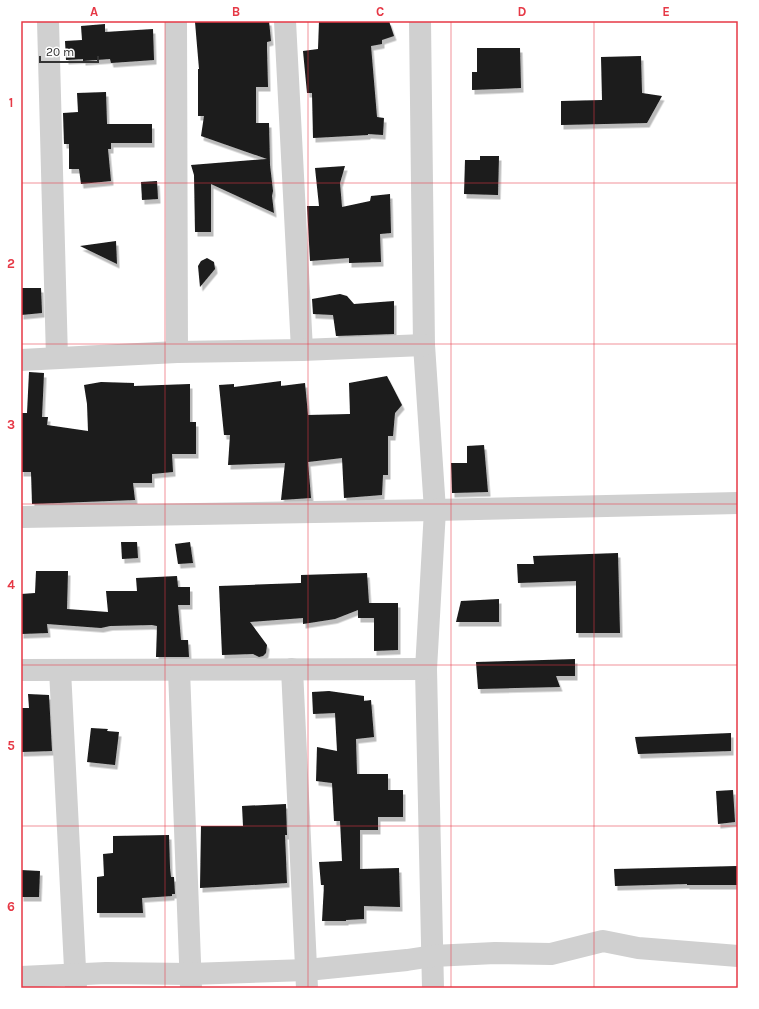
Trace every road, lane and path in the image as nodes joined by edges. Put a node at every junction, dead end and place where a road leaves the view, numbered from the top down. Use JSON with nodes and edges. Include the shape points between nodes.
{"nodes":[{"id":1,"x":48,"y":21,"type":"edge"},
{"id":2,"x":176,"y":21,"type":"edge"},
{"id":3,"x":285,"y":21,"type":"edge"},
{"id":4,"x":420,"y":21,"type":"edge"},
{"id":5,"x":424,"y":345,"type":"junction"},
{"id":6,"x":302,"y":350,"type":"junction"},
{"id":7,"x":177,"y":352,"type":"junction"},
{"id":8,"x":58,"y":358,"type":"junction"},
{"id":9,"x":21,"y":360,"type":"edge"},
{"id":10,"x":738,"y":503,"type":"edge"},
{"id":11,"x":435,"y":510,"type":"junction"},
{"id":12,"x":21,"y":517,"type":"edge"},
{"id":13,"x":292,"y":669,"type":"junction"},
{"id":14,"x":426,"y":669,"type":"junction"},
{"id":15,"x":21,"y":670,"type":"edge"},
{"id":16,"x":60,"y":670,"type":"junction"},
{"id":17,"x":179,"y":670,"type":"junction"},
{"id":18,"x":433,"y":956,"type":"junction"},
{"id":19,"x":738,"y":956,"type":"edge"},
{"id":20,"x":21,"y":977,"type":"edge"},
{"id":21,"x":307,"y":979,"type":"edge"},
{"id":22,"x":76,"y":981,"type":"edge"},
{"id":23,"x":190,"y":981,"type":"edge"},
{"id":24,"x":433,"y":988,"type":"edge"}],
"edges":[{"from":1,"to":8,"type":"street"},
{"from":2,"to":7,"type":"street"},
{"from":3,"to":6,"type":"street"},
{"from":4,"to":5,"type":"street"},
{"from":5,"to":6,"type":"street"},
{"from":5,"to":11,"type":"street"},
{"from":6,"to":7,"type":"street"},
{"from":7,"to":8,"type":"street"},
{"from":8,"to":9,"type":"street"},
{"from":10,"to":11,"type":"street"},
{"from":11,"to":12,"type":"street"},
{"from":11,"to":14,"type":"street"},
{"from":13,"to":14,"type":"street"},
{"from":13,"to":17,"type":"street"},
{"from":13,"to":21,"type":"street"},
{"from":14,"to":18,"type":"street"},
{"from":15,"to":16,"type":"street"},
{"from":16,"to":17,"type":"street"},
{"from":16,"to":22,"type":"street"},
{"from":17,"to":23,"type":"street"},
{"from":18,"to":19,"type":"street","via":[[551,954],[603,941],[638,948]]},
{"from":18,"to":21,"type":"street"},
{"from":18,"to":24,"type":"street"},
{"from":20,"to":22,"type":"street"},
{"from":21,"to":23,"type":"street"},
{"from":22,"to":23,"type":"street","via":[[106,972]]}]}
